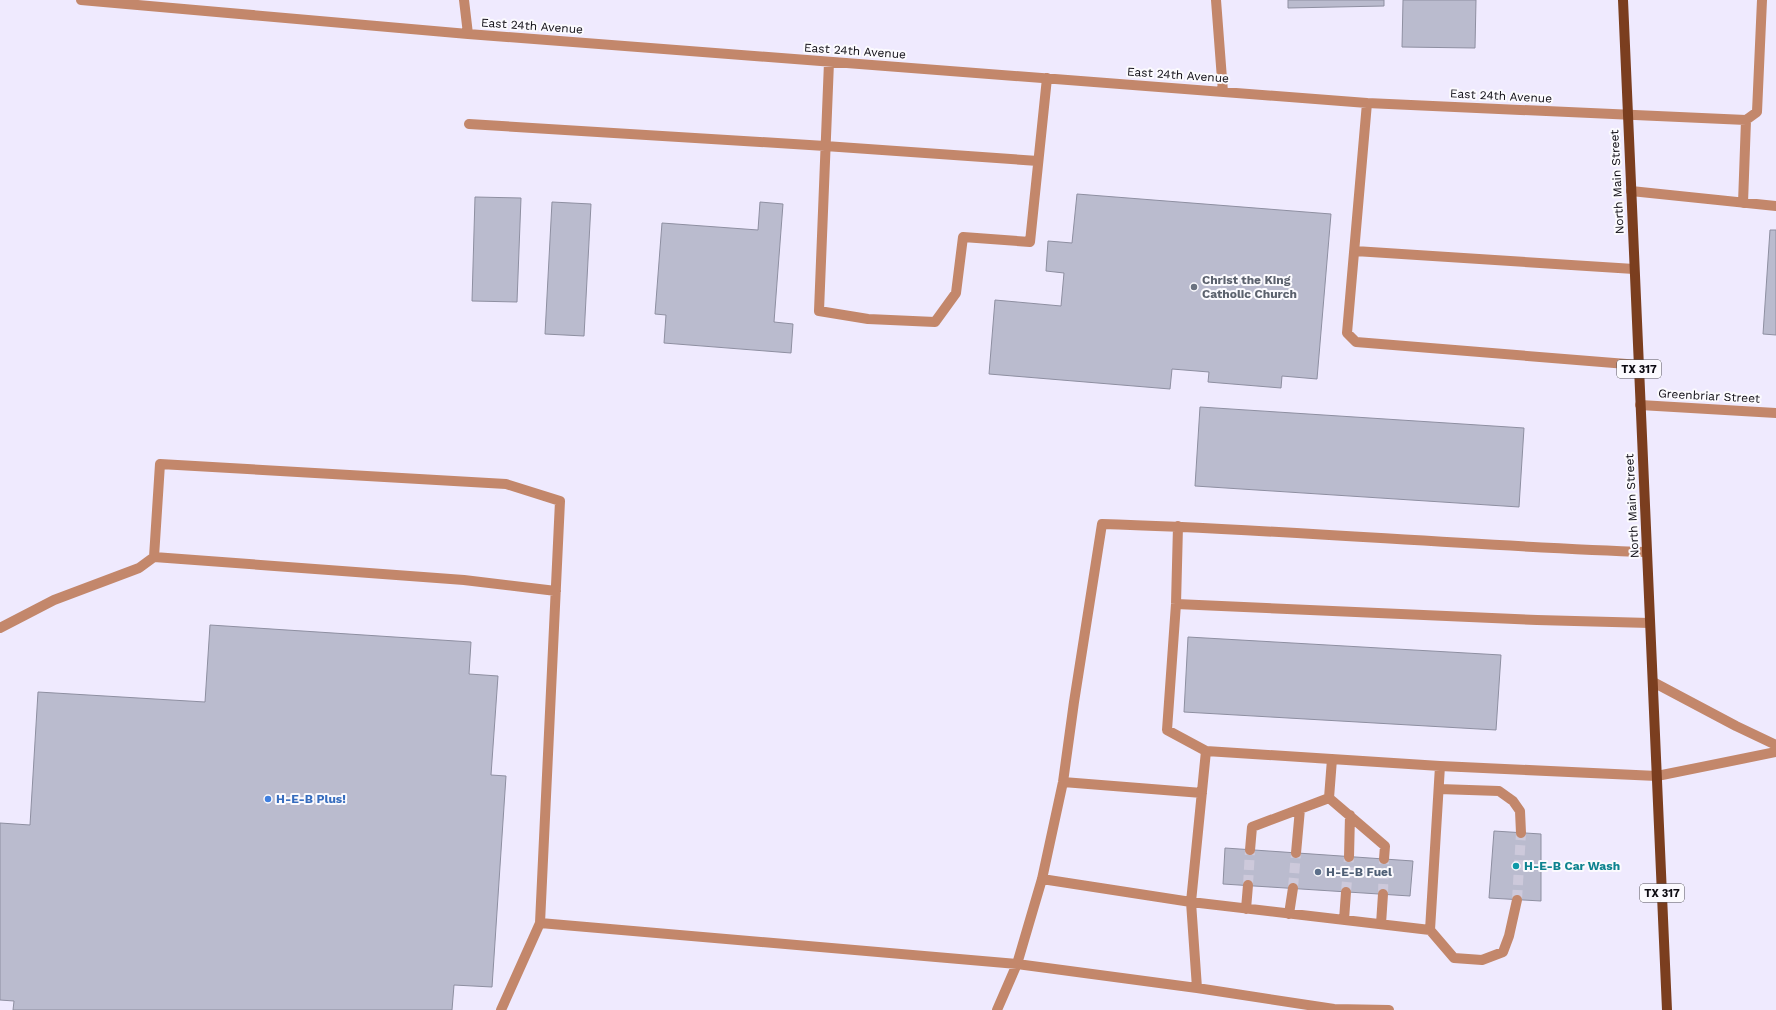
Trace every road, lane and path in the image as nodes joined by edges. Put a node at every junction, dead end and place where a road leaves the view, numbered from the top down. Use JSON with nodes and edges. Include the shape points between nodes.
{"nodes":[{"id":1,"x":81,"y":0,"type":"edge"},
{"id":2,"x":464,"y":0,"type":"edge"},
{"id":3,"x":1216,"y":0,"type":"edge"},
{"id":4,"x":1623,"y":0,"type":"edge"},
{"id":5,"x":1762,"y":0,"type":"edge"},
{"id":6,"x":468,"y":34,"type":"junction"},
{"id":7,"x":829,"y":62,"type":"junction"},
{"id":8,"x":1047,"y":78,"type":"junction"},
{"id":9,"x":1223,"y":92,"type":"junction"},
{"id":10,"x":1367,"y":102,"type":"junction"},
{"id":11,"x":1627,"y":115,"type":"junction"},
{"id":12,"x":1746,"y":120,"type":"junction"},
{"id":13,"x":469,"y":124,"type":"dead end"},
{"id":14,"x":825,"y":146,"type":"junction"},
{"id":15,"x":1038,"y":161,"type":"junction"},
{"id":16,"x":1631,"y":191,"type":"junction"},
{"id":17,"x":1743,"y":203,"type":"junction"},
{"id":18,"x":1776,"y":206,"type":"edge"},
{"id":19,"x":1355,"y":251,"type":"junction"},
{"id":20,"x":1634,"y":269,"type":"junction"},
{"id":21,"x":1639,"y":365,"type":"junction"},
{"id":22,"x":1640,"y":405,"type":"junction"},
{"id":23,"x":1776,"y":413,"type":"edge"},
{"id":24,"x":1178,"y":526,"type":"junction"},
{"id":25,"x":1647,"y":552,"type":"junction"},
{"id":26,"x":154,"y":557,"type":"junction"},
{"id":27,"x":556,"y":591,"type":"junction"},
{"id":28,"x":1176,"y":604,"type":"junction"},
{"id":29,"x":1650,"y":623,"type":"junction"},
{"id":30,"x":0,"y":628,"type":"edge"},
{"id":31,"x":1652,"y":682,"type":"junction"},
{"id":32,"x":1776,"y":745,"type":"edge"},
{"id":33,"x":1206,"y":751,"type":"junction"},
{"id":34,"x":1776,"y":752,"type":"edge"},
{"id":35,"x":1332,"y":759,"type":"junction"},
{"id":36,"x":1440,"y":766,"type":"junction"},
{"id":37,"x":1657,"y":776,"type":"junction"},
{"id":38,"x":1064,"y":782,"type":"junction"},
{"id":39,"x":1439,"y":789,"type":"junction"},
{"id":40,"x":1202,"y":793,"type":"junction"},
{"id":41,"x":1329,"y":798,"type":"junction"},
{"id":42,"x":1300,"y":809,"type":"junction"},
{"id":43,"x":1350,"y":816,"type":"junction"},
{"id":44,"x":1521,"y":833,"type":"tunnel mouth"},
{"id":45,"x":1250,"y":850,"type":"tunnel mouth"},
{"id":46,"x":1296,"y":853,"type":"tunnel mouth"},
{"id":47,"x":1349,"y":857,"type":"tunnel mouth"},
{"id":48,"x":1384,"y":859,"type":"tunnel mouth"},
{"id":49,"x":1042,"y":879,"type":"junction"},
{"id":50,"x":1248,"y":885,"type":"tunnel mouth"},
{"id":51,"x":1293,"y":888,"type":"tunnel mouth"},
{"id":52,"x":1346,"y":892,"type":"tunnel mouth"},
{"id":53,"x":1383,"y":894,"type":"tunnel mouth"},
{"id":54,"x":1517,"y":900,"type":"tunnel mouth"},
{"id":55,"x":1191,"y":902,"type":"junction"},
{"id":56,"x":1246,"y":909,"type":"junction"},
{"id":57,"x":1289,"y":914,"type":"junction"},
{"id":58,"x":1344,"y":920,"type":"junction"},
{"id":59,"x":540,"y":923,"type":"junction"},
{"id":60,"x":1381,"y":924,"type":"junction"},
{"id":61,"x":1430,"y":930,"type":"junction"},
{"id":62,"x":1017,"y":964,"type":"junction"},
{"id":63,"x":1197,"y":988,"type":"junction"},
{"id":64,"x":501,"y":1010,"type":"edge"},
{"id":65,"x":997,"y":1010,"type":"edge"},
{"id":66,"x":1389,"y":1010,"type":"edge"},
{"id":67,"x":1667,"y":1010,"type":"edge"}],
"edges":[{"from":1,"to":6,"type":"street","name":"East 24th Avenue"},
{"from":2,"to":6,"type":"street"},
{"from":3,"to":9,"type":"street"},
{"from":4,"to":11,"type":"main road","name":"North Main Street","number":"TX 317"},
{"from":5,"to":12,"type":"street","via":[[1757,112]]},
{"from":6,"to":7,"type":"street","name":"East 24th Avenue"},
{"from":7,"to":8,"type":"street","name":"East 24th Avenue"},
{"from":7,"to":14,"type":"street"},
{"from":8,"to":9,"type":"street","name":"East 24th Avenue"},
{"from":8,"to":15,"type":"street"},
{"from":9,"to":10,"type":"street","name":"East 24th Avenue"},
{"from":10,"to":11,"type":"street","name":"East 24th Avenue"},
{"from":10,"to":19,"type":"street"},
{"from":11,"to":12,"type":"street","name":"East 24th Avenue"},
{"from":11,"to":16,"type":"main road","name":"North Main Street","number":"TX 317"},
{"from":12,"to":17,"type":"street"},
{"from":13,"to":14,"type":"street"},
{"from":14,"to":15,"type":"street"},
{"from":14,"to":15,"type":"street","via":[[819,311],[868,319],[935,322],[956,293],[964,237],[1030,242]]},
{"from":16,"to":17,"type":"street"},
{"from":16,"to":20,"type":"main road","name":"North Main Street","number":"TX 317"},
{"from":17,"to":18,"type":"street"},
{"from":19,"to":20,"type":"street"},
{"from":19,"to":21,"type":"street","via":[[1347,333],[1356,342]]},
{"from":20,"to":21,"type":"main road","name":"North Main Street","number":"TX 317"},
{"from":21,"to":22,"type":"main road","name":"North Main Street","number":"TX 317"},
{"from":22,"to":23,"type":"street","name":"Greenbriar Street"},
{"from":22,"to":25,"type":"main road","name":"North Main Street","number":"TX 317"},
{"from":24,"to":25,"type":"street"},
{"from":24,"to":28,"type":"street"},
{"from":24,"to":38,"type":"street","via":[[1102,524]]},
{"from":25,"to":29,"type":"main road","name":"North Main Street","number":"TX 317"},
{"from":26,"to":27,"type":"street","via":[[464,580]]},
{"from":26,"to":27,"type":"street","via":[[160,464],[506,484],[560,501]]},
{"from":26,"to":30,"type":"street","via":[[140,568],[54,600]]},
{"from":27,"to":59,"type":"street"},
{"from":28,"to":29,"type":"street"},
{"from":28,"to":33,"type":"street","via":[[1167,730]]},
{"from":29,"to":31,"type":"main road","name":"North Main Street","number":"TX 317"},
{"from":31,"to":32,"type":"street"},
{"from":31,"to":37,"type":"main road","name":"North Main Street","number":"TX 317"},
{"from":33,"to":35,"type":"street"},
{"from":33,"to":40,"type":"street"},
{"from":34,"to":37,"type":"street"},
{"from":35,"to":36,"type":"street"},
{"from":35,"to":41,"type":"street"},
{"from":36,"to":37,"type":"street"},
{"from":36,"to":39,"type":"street"},
{"from":37,"to":67,"type":"main road","name":"North Main Street","number":"TX 317"},
{"from":38,"to":40,"type":"street"},
{"from":38,"to":49,"type":"street"},
{"from":39,"to":44,"type":"street","via":[[1499,791],[1520,810]]},
{"from":39,"to":61,"type":"street"},
{"from":40,"to":55,"type":"street"},
{"from":41,"to":42,"type":"street"},
{"from":41,"to":43,"type":"street"},
{"from":42,"to":45,"type":"street","via":[[1252,826]]},
{"from":42,"to":46,"type":"street"},
{"from":43,"to":47,"type":"street"},
{"from":43,"to":48,"type":"street","via":[[1385,846]]},
{"from":49,"to":55,"type":"street"},
{"from":49,"to":62,"type":"street"},
{"from":50,"to":56,"type":"street"},
{"from":51,"to":57,"type":"street"},
{"from":52,"to":58,"type":"street"},
{"from":53,"to":60,"type":"street"},
{"from":54,"to":61,"type":"street","via":[[1503,952],[1482,960],[1454,958]]},
{"from":55,"to":56,"type":"street"},
{"from":55,"to":63,"type":"street"},
{"from":56,"to":57,"type":"street"},
{"from":57,"to":58,"type":"street"},
{"from":58,"to":60,"type":"street"},
{"from":59,"to":62,"type":"street"},
{"from":59,"to":64,"type":"street"},
{"from":60,"to":61,"type":"street"},
{"from":62,"to":63,"type":"street"},
{"from":62,"to":65,"type":"street"},
{"from":63,"to":66,"type":"street","via":[[1334,1009]]}]}
